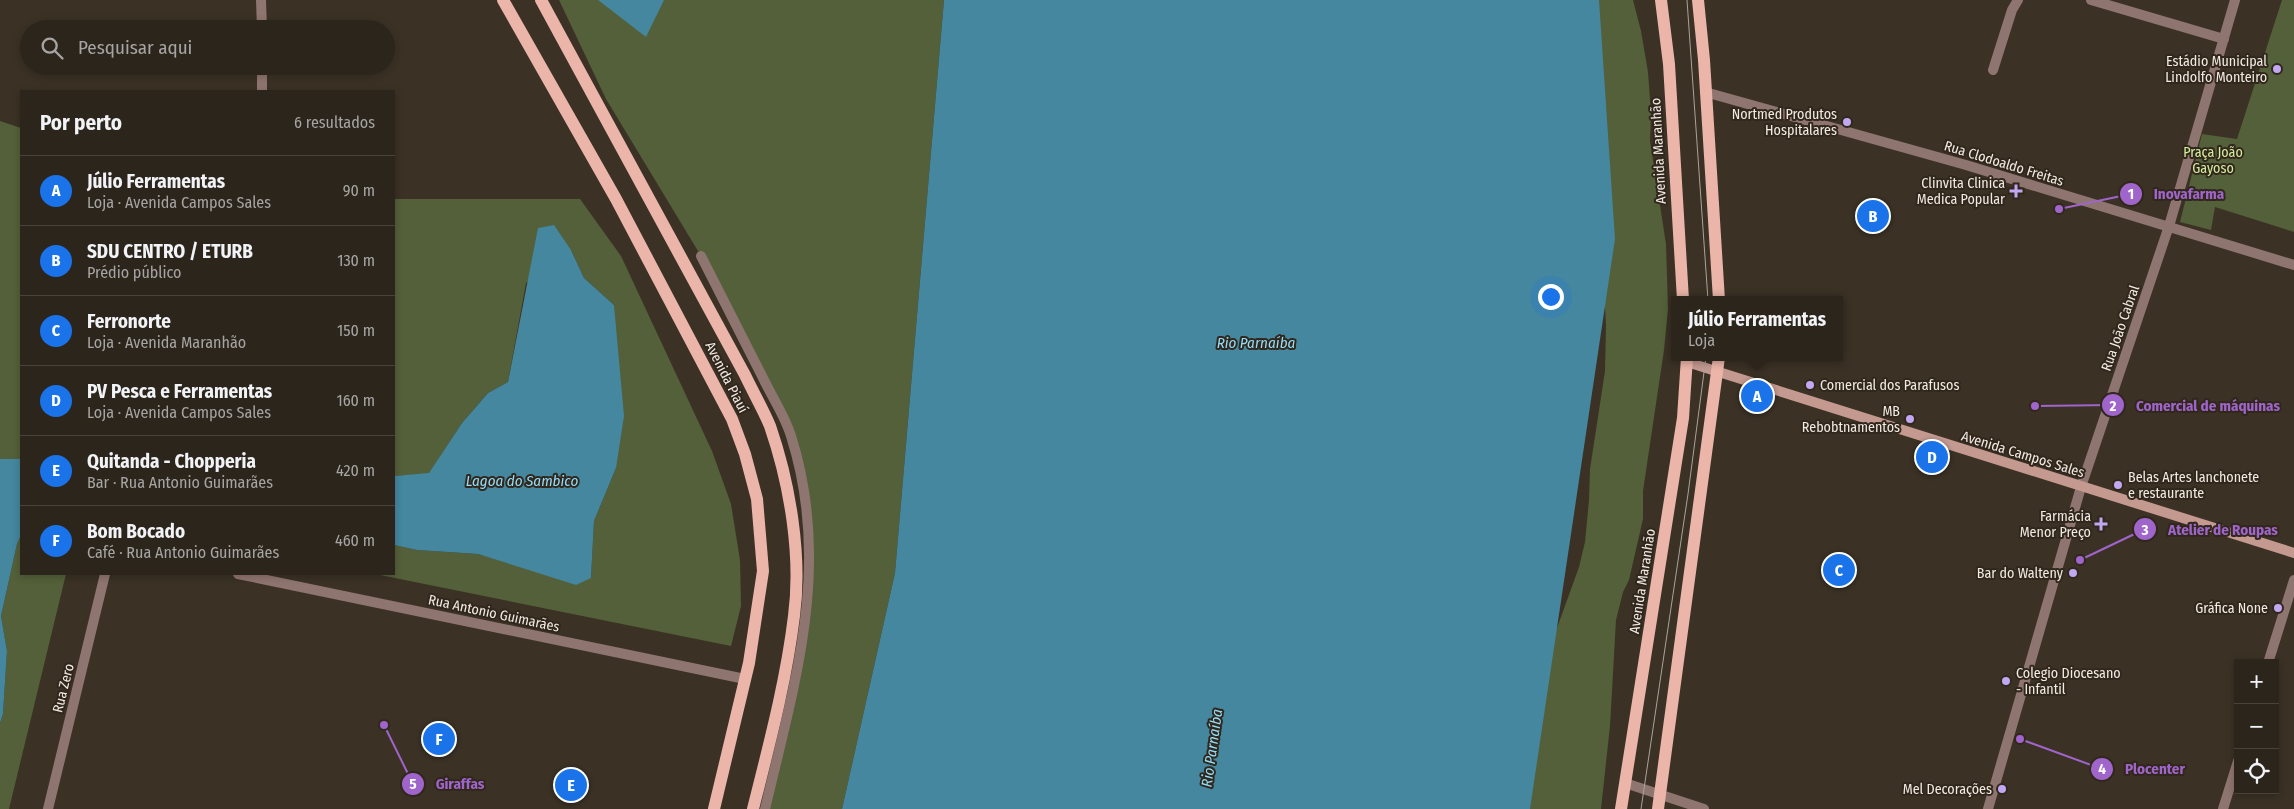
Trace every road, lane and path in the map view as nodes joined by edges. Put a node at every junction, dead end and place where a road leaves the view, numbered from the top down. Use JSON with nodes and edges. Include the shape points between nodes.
{"nodes":[{"id":1,"x":261,"y":0,"type":"edge"},
{"id":2,"x":503,"y":0,"type":"edge"},
{"id":3,"x":1661,"y":0,"type":"edge"},
{"id":4,"x":1698,"y":0,"type":"edge"},
{"id":5,"x":2018,"y":0,"type":"edge"},
{"id":6,"x":2091,"y":0,"type":"edge"},
{"id":7,"x":2235,"y":0,"type":"edge"},
{"id":8,"x":544,"y":3,"type":"edge"},
{"id":9,"x":262,"y":20,"type":"edge"},
{"id":10,"x":2224,"y":39,"type":"junction"},
{"id":11,"x":1993,"y":70,"type":"dead end"},
{"id":12,"x":262,"y":75,"type":"edge"},
{"id":13,"x":262,"y":90,"type":"edge"},
{"id":14,"x":1705,"y":92,"type":"junction"},
{"id":15,"x":2168,"y":226,"type":"junction"},
{"id":16,"x":701,"y":256,"type":"dead end"},
{"id":17,"x":2294,"y":265,"type":"edge"},
{"id":18,"x":1683,"y":296,"type":"edge"},
{"id":19,"x":1719,"y":296,"type":"edge"},
{"id":20,"x":1687,"y":361,"type":"edge"},
{"id":21,"x":1689,"y":361,"type":"edge"},
{"id":22,"x":1719,"y":361,"type":"edge"},
{"id":23,"x":1719,"y":373,"type":"junction"},
{"id":24,"x":2081,"y":487,"type":"junction"},
{"id":25,"x":2294,"y":553,"type":"edge"},
{"id":26,"x":105,"y":575,"type":"edge"},
{"id":27,"x":243,"y":575,"type":"edge"},
{"id":28,"x":2294,"y":580,"type":"edge"},
{"id":29,"x":2269,"y":659,"type":"edge"},
{"id":30,"x":745,"y":679,"type":"junction"},
{"id":31,"x":2234,"y":774,"type":"edge"},
{"id":32,"x":1625,"y":784,"type":"junction"},
{"id":33,"x":1660,"y":795,"type":"junction"},
{"id":34,"x":48,"y":809,"type":"edge"},
{"id":35,"x":714,"y":809,"type":"edge"},
{"id":36,"x":753,"y":809,"type":"edge"},
{"id":37,"x":765,"y":809,"type":"edge"},
{"id":38,"x":1621,"y":809,"type":"edge"},
{"id":39,"x":1658,"y":809,"type":"edge"},
{"id":40,"x":1704,"y":809,"type":"edge"},
{"id":41,"x":1988,"y":809,"type":"edge"},
{"id":42,"x":2223,"y":809,"type":"edge"}],
"edges":[{"from":1,"to":9,"type":"street"},
{"from":2,"to":30,"type":"main road","name":"Avenida Piauí","via":[[616,199],[732,419],[745,454],[756,499],[763,571]]},
{"from":3,"to":18,"type":"main road","name":"Avenida Maranhão","via":[[1669,64]]},
{"from":4,"to":14,"type":"main road"},
{"from":5,"to":11,"type":"street"},
{"from":6,"to":10,"type":"street"},
{"from":7,"to":10,"type":"street","name":"Rua João Cabral"},
{"from":8,"to":36,"type":"main road","name":"Avenida Piauí","via":[[745,375],[769,424],[781,462],[795,553],[794,615],[781,696]]},
{"from":10,"to":15,"type":"street","name":"Rua João Cabral"},
{"from":12,"to":13,"type":"street"},
{"from":14,"to":15,"type":"street","name":"Rua Clodoaldo Freitas"},
{"from":14,"to":19,"type":"main road"},
{"from":15,"to":17,"type":"street","name":"Rua Clodoaldo Freitas"},
{"from":15,"to":24,"type":"street","name":"Rua João Cabral"},
{"from":16,"to":37,"type":"street","via":[[790,434],[805,490],[810,542],[808,599],[799,664]]},
{"from":20,"to":32,"type":"main road","name":"Avenida Maranhão","via":[[1683,418]]},
{"from":21,"to":23,"type":"main road","name":"Avenida Campos Sales"},
{"from":22,"to":23,"type":"main road"},
{"from":23,"to":24,"type":"main road","name":"Avenida Campos Sales"},
{"from":23,"to":33,"type":"main road"},
{"from":24,"to":25,"type":"main road","name":"Avenida Campos Sales"},
{"from":24,"to":41,"type":"street","name":"Rua João Cabral"},
{"from":26,"to":34,"type":"street","name":"Rua Zero"},
{"from":27,"to":30,"type":"street","name":"Rua Antonio Guimarães"},
{"from":28,"to":29,"type":"street"},
{"from":30,"to":35,"type":"main road","name":"Avenida Piauí"},
{"from":31,"to":42,"type":"street"},
{"from":32,"to":33,"type":"street"},
{"from":32,"to":38,"type":"main road","name":"Avenida Maranhão"},
{"from":33,"to":39,"type":"main road"},
{"from":33,"to":40,"type":"street"}]}
